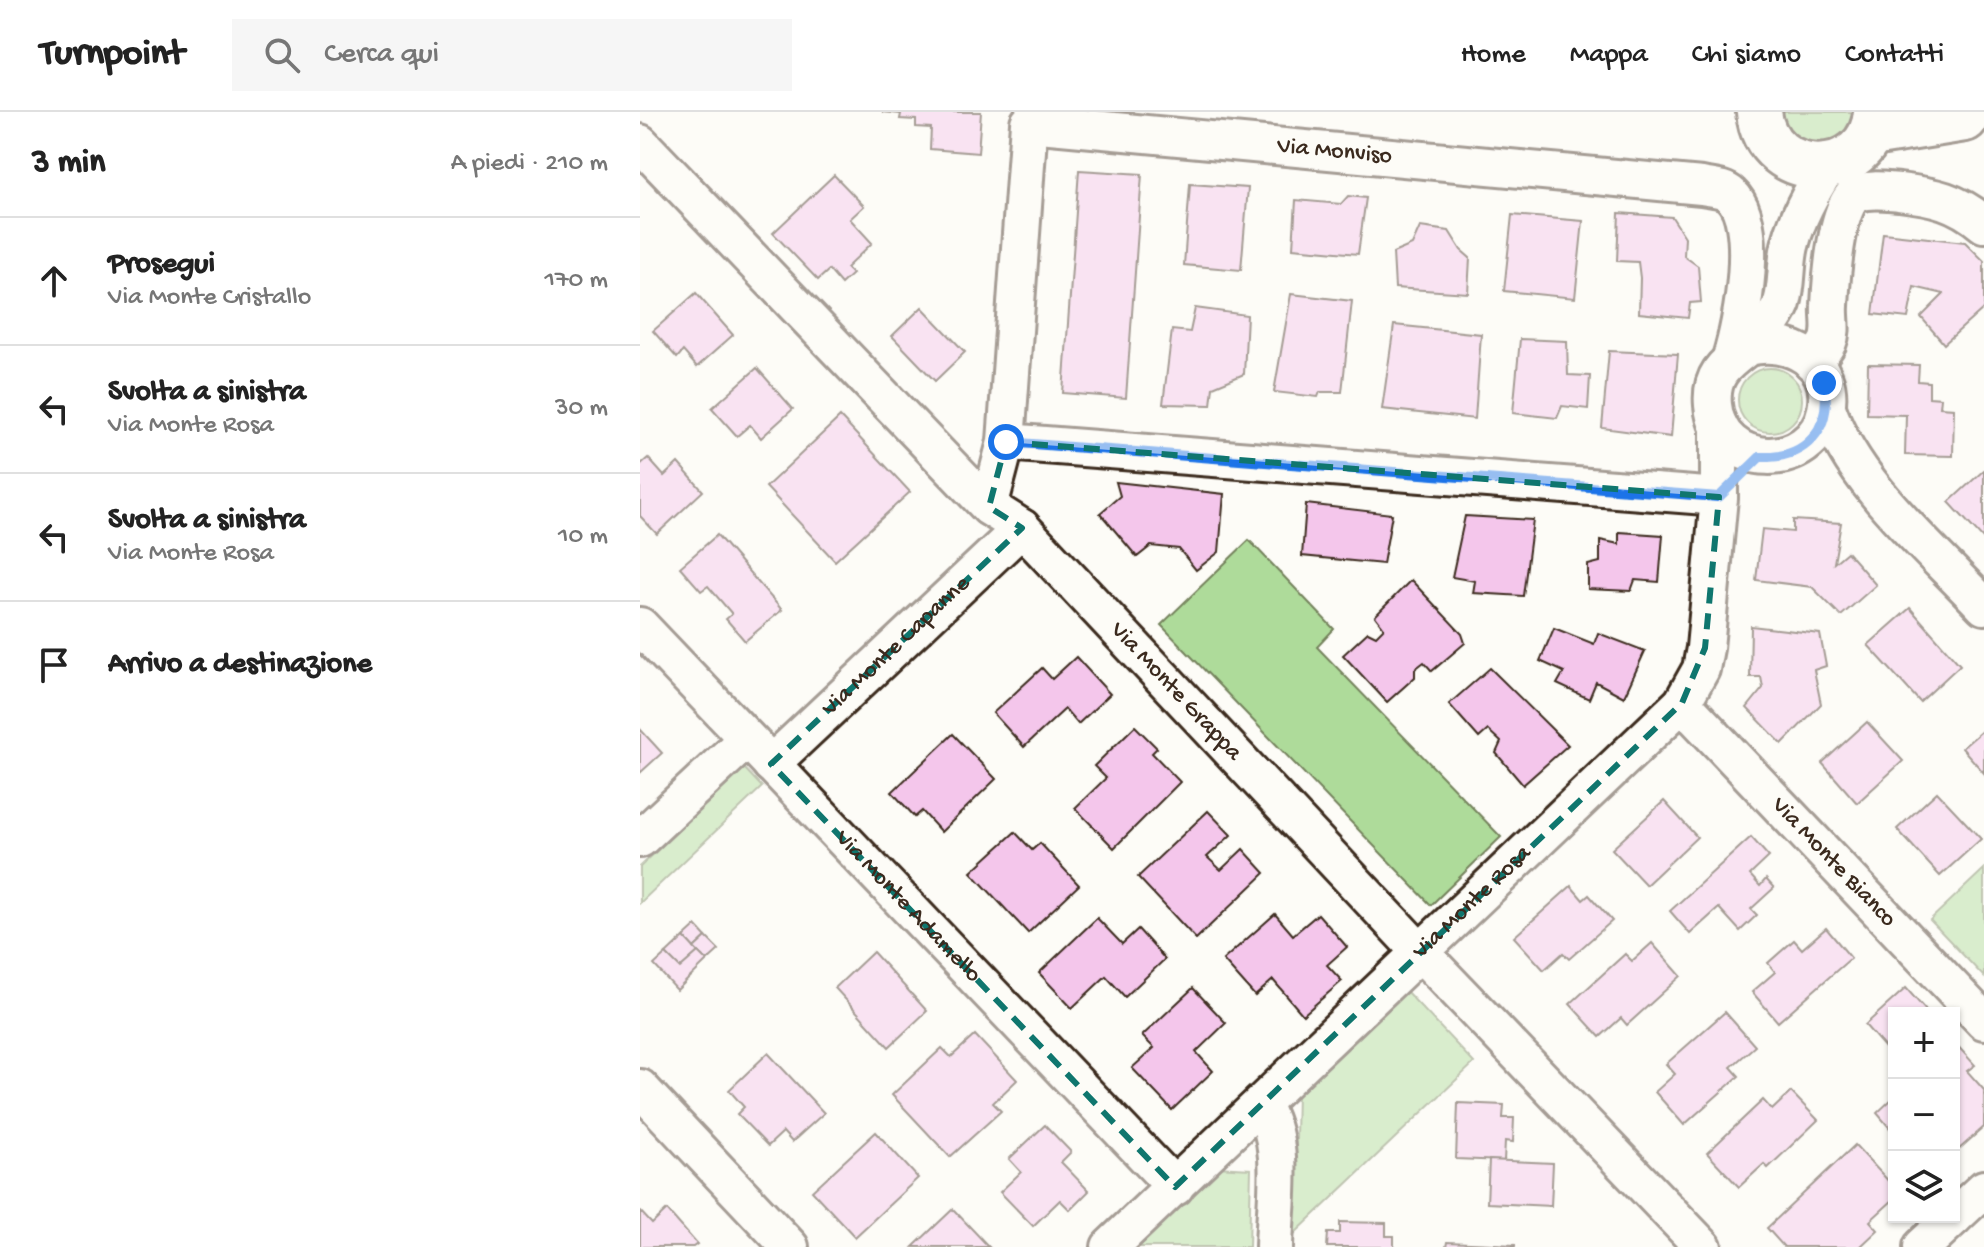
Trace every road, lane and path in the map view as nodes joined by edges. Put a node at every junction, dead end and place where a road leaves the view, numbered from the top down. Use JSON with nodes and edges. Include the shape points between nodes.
{"nodes":[{"id":1,"x":1731,"y":112,"type":"edge"},
{"id":2,"x":1964,"y":117,"type":"edge"},
{"id":3,"x":1874,"y":123,"type":"edge"},
{"id":4,"x":1764,"y":126,"type":"edge"},
{"id":5,"x":640,"y":143,"type":"edge"},
{"id":6,"x":1828,"y":166,"type":"junction"},
{"id":7,"x":1984,"y":224,"type":"edge"},
{"id":8,"x":1790,"y":242,"type":"junction"},
{"id":9,"x":1745,"y":290,"type":"junction"},
{"id":10,"x":1782,"y":303,"type":"junction"},
{"id":11,"x":1829,"y":308,"type":"junction"},
{"id":12,"x":1739,"y":353,"type":"junction"},
{"id":13,"x":1803,"y":355,"type":"junction"},
{"id":14,"x":1827,"y":408,"type":"junction"},
{"id":15,"x":1719,"y":426,"type":"junction"},
{"id":16,"x":1006,"y":442,"type":"junction"},
{"id":17,"x":1772,"y":456,"type":"junction"},
{"id":18,"x":1868,"y":484,"type":"junction"},
{"id":19,"x":1719,"y":497,"type":"junction"},
{"id":20,"x":989,"y":507,"type":"junction"},
{"id":21,"x":1022,"y":528,"type":"junction"},
{"id":22,"x":1984,"y":606,"type":"edge"},
{"id":23,"x":640,"y":626,"type":"edge"},
{"id":24,"x":1682,"y":703,"type":"junction"},
{"id":25,"x":759,"y":751,"type":"junction"},
{"id":26,"x":640,"y":839,"type":"edge"},
{"id":27,"x":1420,"y":952,"type":"junction"},
{"id":28,"x":1984,"y":1021,"type":"edge"},
{"id":29,"x":640,"y":1088,"type":"edge"},
{"id":30,"x":1261,"y":1104,"type":"junction"},
{"id":31,"x":1175,"y":1187,"type":"junction"},
{"id":32,"x":1984,"y":1189,"type":"edge"},
{"id":33,"x":1960,"y":1211,"type":"edge"},
{"id":34,"x":1948,"y":1223,"type":"edge"},
{"id":35,"x":790,"y":1247,"type":"edge"},
{"id":36,"x":1110,"y":1247,"type":"edge"},
{"id":37,"x":1274,"y":1247,"type":"edge"},
{"id":38,"x":1703,"y":1247,"type":"edge"},
{"id":39,"x":1922,"y":1247,"type":"edge"}],
"edges":[{"from":1,"to":4,"type":"main road"},
{"from":2,"to":3,"type":"main road"},
{"from":3,"to":6,"type":"main road","via":[[1861,149]]},
{"from":4,"to":6,"type":"main road","via":[[1780,153],[1795,162]]},
{"from":4,"to":8,"type":"street","name":"Via Monte Rosa","via":[[1785,189]]},
{"from":5,"to":20,"type":"street","name":"Via Monte Grappa"},
{"from":6,"to":8,"type":"street","name":"Via Monte Rosa"},
{"from":7,"to":11,"type":"street","via":[[1950,201],[1877,190],[1856,194],[1844,206]]},
{"from":8,"to":10,"type":"street","name":"Via Monte Rosa"},
{"from":9,"to":10,"type":"street","via":[[1758,299]]},
{"from":9,"to":12,"type":"street","name":"Via Monviso"},
{"from":9,"to":16,"type":"street","name":"Via Monviso","via":[[1745,219],[1728,191],[1029,123]]},
{"from":10,"to":11,"type":"street"},
{"from":10,"to":12,"type":"street","name":"Via Monte Rosa","via":[[1765,329]]},
{"from":10,"to":13,"type":"street","name":"Via Monte Rosa"},
{"from":11,"to":13,"type":"street","via":[[1827,343]]},
{"from":12,"to":13,"type":"street","via":[[1763,343]]},
{"from":12,"to":15,"type":"street","name":"Via Monte Rosa","via":[[1718,375],[1713,395]]},
{"from":13,"to":14,"type":"street","name":"Via Monte Rosa","via":[[1824,383]]},
{"from":14,"to":17,"type":"street","via":[[1813,438],[1799,449]]},
{"from":14,"to":18,"type":"street","name":"Via Monte Rosa","via":[[1845,451]]},
{"from":15,"to":17,"type":"street","via":[[1734,445]]},
{"from":15,"to":19,"type":"street","name":"Via Monte Rosa"},
{"from":16,"to":19,"type":"street"},
{"from":16,"to":20,"type":"street","name":"Via Monviso"},
{"from":17,"to":18,"type":"street","via":[[1818,463]]},
{"from":17,"to":19,"type":"street"},
{"from":18,"to":22,"type":"street"},
{"from":19,"to":24,"type":"street","name":"Via Monte Rosa","via":[[1705,648],[1701,669]]},
{"from":20,"to":21,"type":"street","name":"Via Monte Grappa"},
{"from":21,"to":25,"type":"street","name":"Via Monte Capanne"},
{"from":21,"to":27,"type":"street","name":"Via Monte Grappa"},
{"from":23,"to":25,"type":"street","name":"Via Monte Adamello"},
{"from":24,"to":27,"type":"street","name":"Via Monte Rosa"},
{"from":24,"to":28,"type":"street","name":"Via Monte Bianco"},
{"from":25,"to":26,"type":"street","name":"Via Monte Capanne"},
{"from":25,"to":31,"type":"street","name":"Via Monte Adamello"},
{"from":27,"to":30,"type":"street","name":"Via Monte Rosa"},
{"from":27,"to":38,"type":"street","name":"Via Monte Grappa"},
{"from":29,"to":35,"type":"street"},
{"from":30,"to":31,"type":"street","name":"Via Monte Rosa"},
{"from":30,"to":37,"type":"street","via":[[1270,1118],[1276,1157]]},
{"from":31,"to":36,"type":"street","name":"Via Monte Rosa"},
{"from":32,"to":33,"type":"street"},
{"from":34,"to":39,"type":"street"}]}
